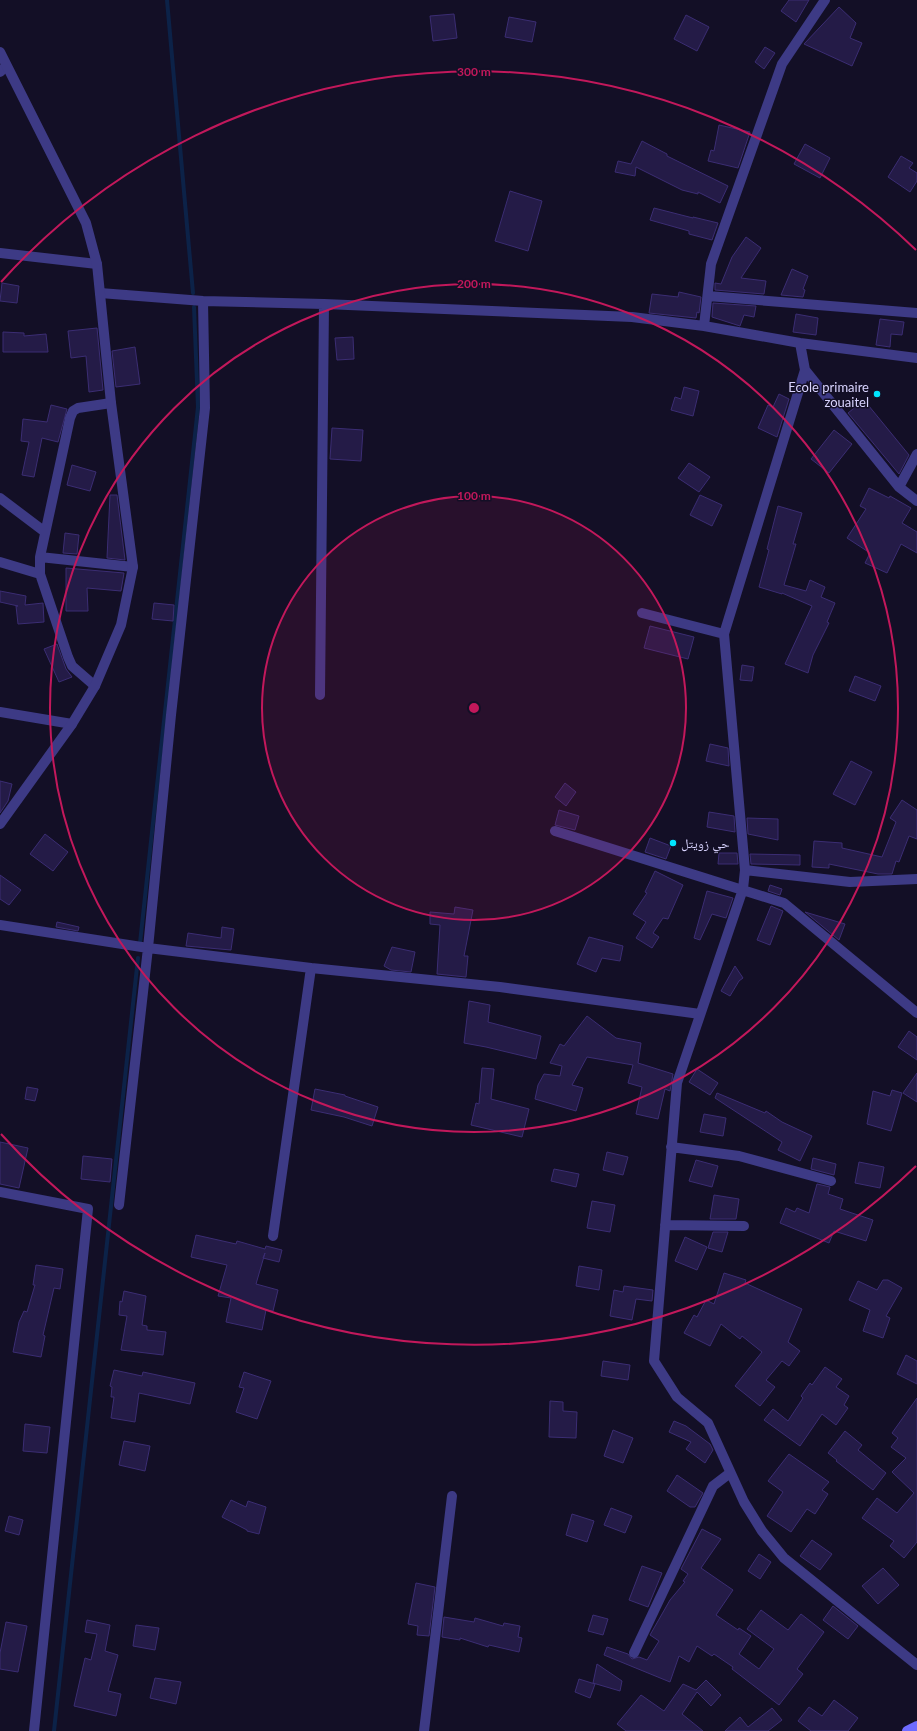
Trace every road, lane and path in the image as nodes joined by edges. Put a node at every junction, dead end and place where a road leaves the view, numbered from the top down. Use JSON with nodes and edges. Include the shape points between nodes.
{"nodes":[{"id":1,"x":825,"y":0,"type":"edge"},
{"id":2,"x":0,"y":52,"type":"edge"},
{"id":3,"x":3,"y":69,"type":"edge"},
{"id":4,"x":0,"y":253,"type":"edge"},
{"id":5,"x":97,"y":264,"type":"junction"},
{"id":6,"x":100,"y":293,"type":"junction"},
{"id":7,"x":708,"y":296,"type":"junction"},
{"id":8,"x":203,"y":301,"type":"junction"},
{"id":9,"x":324,"y":304,"type":"junction"},
{"id":10,"x":917,"y":313,"type":"edge"},
{"id":11,"x":704,"y":326,"type":"junction"},
{"id":12,"x":800,"y":343,"type":"junction"},
{"id":13,"x":917,"y":358,"type":"edge"},
{"id":14,"x":805,"y":370,"type":"junction"},
{"id":15,"x":111,"y":402,"type":"junction"},
{"id":16,"x":917,"y":454,"type":"edge"},
{"id":17,"x":899,"y":487,"type":"junction"},
{"id":18,"x":0,"y":498,"type":"edge"},
{"id":19,"x":917,"y":500,"type":"edge"},
{"id":20,"x":45,"y":532,"type":"junction"},
{"id":21,"x":40,"y":557,"type":"junction"},
{"id":22,"x":0,"y":562,"type":"edge"},
{"id":23,"x":133,"y":567,"type":"junction"},
{"id":24,"x":40,"y":574,"type":"junction"},
{"id":25,"x":642,"y":613,"type":"dead end"},
{"id":26,"x":724,"y":634,"type":"junction"},
{"id":27,"x":95,"y":686,"type":"junction"},
{"id":28,"x":320,"y":695,"type":"dead end"},
{"id":29,"x":0,"y":712,"type":"edge"},
{"id":30,"x":72,"y":724,"type":"junction"},
{"id":31,"x":0,"y":824,"type":"edge"},
{"id":32,"x":555,"y":831,"type":"dead end"},
{"id":33,"x":745,"y":870,"type":"junction"},
{"id":34,"x":917,"y":879,"type":"edge"},
{"id":35,"x":743,"y":889,"type":"junction"},
{"id":36,"x":0,"y":925,"type":"edge"},
{"id":37,"x":148,"y":948,"type":"junction"},
{"id":38,"x":311,"y":968,"type":"junction"},
{"id":39,"x":917,"y":1013,"type":"edge"},
{"id":40,"x":700,"y":1014,"type":"junction"},
{"id":41,"x":671,"y":1147,"type":"junction"},
{"id":42,"x":831,"y":1181,"type":"dead end"},
{"id":43,"x":0,"y":1192,"type":"edge"},
{"id":44,"x":119,"y":1205,"type":"dead end"},
{"id":45,"x":665,"y":1225,"type":"junction"},
{"id":46,"x":744,"y":1226,"type":"dead end"},
{"id":47,"x":273,"y":1236,"type":"dead end"},
{"id":48,"x":730,"y":1473,"type":"junction"},
{"id":49,"x":452,"y":1496,"type":"dead end"},
{"id":50,"x":634,"y":1653,"type":"dead end"},
{"id":51,"x":917,"y":1665,"type":"edge"},
{"id":52,"x":917,"y":1726,"type":"edge"},
{"id":53,"x":34,"y":1731,"type":"edge"},
{"id":54,"x":424,"y":1731,"type":"edge"},
{"id":55,"x":907,"y":1731,"type":"edge"}],
"edges":[{"from":1,"to":7,"type":"street","via":[[782,64],[711,264]]},
{"from":2,"to":3,"type":"street"},
{"from":3,"to":5,"type":"street","via":[[86,223]]},
{"from":4,"to":5,"type":"street"},
{"from":5,"to":6,"type":"street"},
{"from":6,"to":8,"type":"street"},
{"from":6,"to":15,"type":"street"},
{"from":7,"to":10,"type":"street"},
{"from":7,"to":11,"type":"street"},
{"from":8,"to":9,"type":"street"},
{"from":8,"to":37,"type":"street","via":[[205,408]]},
{"from":9,"to":11,"type":"street","via":[[632,317]]},
{"from":9,"to":28,"type":"street"},
{"from":11,"to":12,"type":"street"},
{"from":12,"to":13,"type":"street"},
{"from":12,"to":14,"type":"street"},
{"from":14,"to":17,"type":"street"},
{"from":14,"to":26,"type":"street"},
{"from":15,"to":20,"type":"street","via":[[73,411]]},
{"from":15,"to":23,"type":"street"},
{"from":16,"to":17,"type":"street"},
{"from":17,"to":19,"type":"street"},
{"from":18,"to":20,"type":"street"},
{"from":20,"to":21,"type":"street"},
{"from":21,"to":23,"type":"street"},
{"from":21,"to":24,"type":"street"},
{"from":22,"to":24,"type":"street"},
{"from":23,"to":27,"type":"street","via":[[120,625]]},
{"from":24,"to":27,"type":"street","via":[[72,666]]},
{"from":25,"to":26,"type":"street"},
{"from":26,"to":33,"type":"street"},
{"from":27,"to":30,"type":"street"},
{"from":29,"to":30,"type":"street"},
{"from":30,"to":31,"type":"street"},
{"from":32,"to":35,"type":"street"},
{"from":33,"to":34,"type":"street","via":[[850,882]]},
{"from":33,"to":35,"type":"street"},
{"from":35,"to":39,"type":"street","via":[[784,903]]},
{"from":35,"to":40,"type":"street"},
{"from":36,"to":37,"type":"street"},
{"from":37,"to":38,"type":"street"},
{"from":37,"to":44,"type":"street"},
{"from":38,"to":40,"type":"street","via":[[500,987]]},
{"from":38,"to":47,"type":"street"},
{"from":40,"to":41,"type":"street","via":[[677,1082]]},
{"from":41,"to":42,"type":"street","via":[[739,1156]]},
{"from":41,"to":45,"type":"street"},
{"from":43,"to":53,"type":"street","via":[[88,1209]]},
{"from":45,"to":46,"type":"street"},
{"from":45,"to":48,"type":"street","via":[[654,1361],[677,1397],[708,1423]]},
{"from":48,"to":50,"type":"street","via":[[713,1486]]},
{"from":48,"to":51,"type":"street","via":[[762,1531],[784,1558]]},
{"from":49,"to":54,"type":"street"},
{"from":52,"to":55,"type":"main road"}]}
